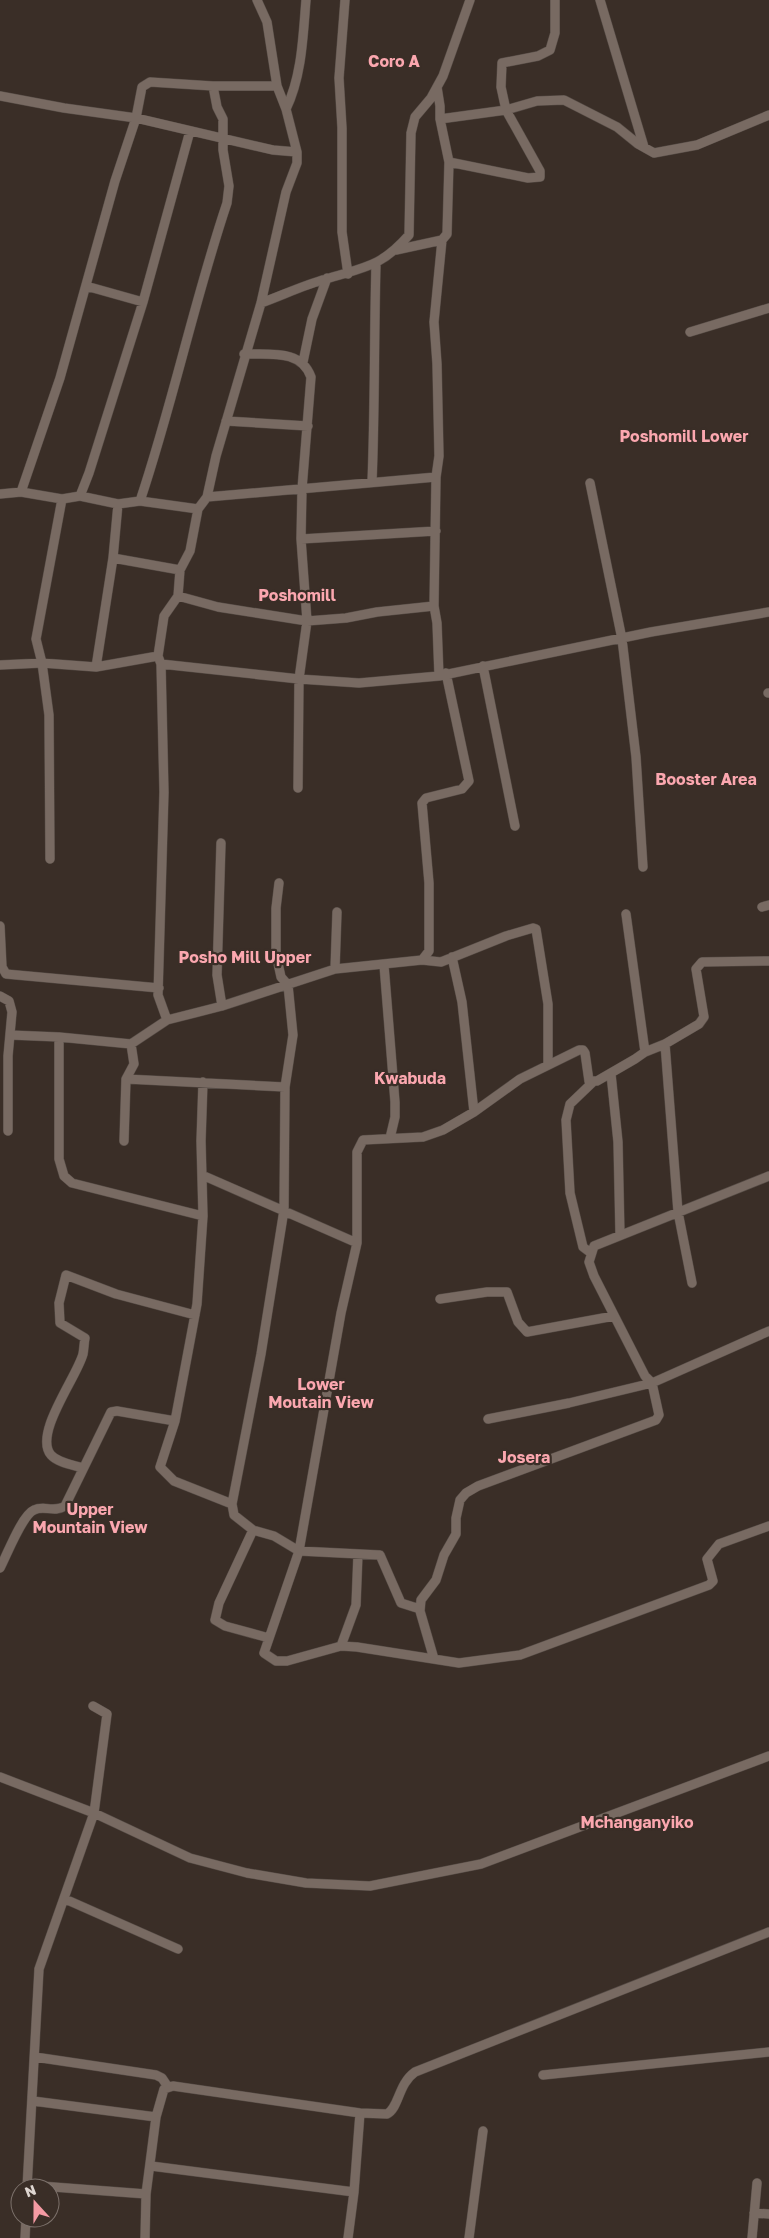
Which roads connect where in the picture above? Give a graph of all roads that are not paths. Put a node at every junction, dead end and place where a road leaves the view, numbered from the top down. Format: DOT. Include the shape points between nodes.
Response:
graph roads {
  1 [pos="257,0"];
  2 [pos="306,0"];
  3 [pos="345,0"];
  4 [pos="470,0"];
  5 [pos="555,0"];
  6 [pos="600,0"];
  7 [pos="213,86"];
  8 [pos="277,86"];
  9 [pos="437,86"];
  10 [pos="0,96"];
  11 [pos="286,109"];
  12 [pos="506,110"];
  13 [pos="769,115"];
  14 [pos="136,118"];
  15 [pos="440,119"];
  16 [pos="190,131"];
  17 [pos="223,139"];
  18 [pos="644,148"];
  19 [pos="297,152"];
  20 [pos="449,162"];
  21 [pos="442,240"];
  22 [pos="395,250"];
  23 [pos="376,264"];
  24 [pos="348,274"];
  25 [pos="326,278"];
  26 [pos="86,286"];
  27 [pos="143,302"];
  28 [pos="261,303"];
  29 [pos="769,308"];
  30 [pos="690,332"];
  31 [pos="244,354"];
  32 [pos="303,362"];
  33 [pos="226,421"];
  34 [pos="308,426"];
  35 [pos="436,477"];
  36 [pos="372,482"];
  37 [pos="590,482"];
  38 [pos="302,489"];
  39 [pos="21,492"];
  40 [pos="0,494"];
  41 [pos="80,496"];
  42 [pos="207,497"];
  43 [pos="62,499"];
  44 [pos="140,500"];
  45 [pos="118,504"];
  46 [pos="198,509"];
  47 [pos="436,531"];
  48 [pos="301,539"];
  49 [pos="113,558"];
  50 [pos="180,570"];
  51 [pos="178,596"];
  52 [pos="434,606"];
  53 [pos="769,612"];
  54 [pos="307,621"];
  55 [pos="622,639"];
  56 [pos="159,660"];
  57 [pos="42,663"];
  58 [pos="0,664"];
  59 [pos="483,666"];
  60 [pos="96,667"];
  61 [pos="443,674"];
  62 [pos="299,679"];
  63 [pos="298,788"];
  64 [pos="515,826"];
  65 [pos="221,843"];
  66 [pos="50,858"];
  67 [pos="643,867"];
  68 [pos="279,883"];
  69 [pos="337,912"];
  70 [pos="626,914"];
  71 [pos="0,926"];
  72 [pos="452,957"];
  73 [pos="422,960"];
  74 [pos="769,962"];
  75 [pos="384,965"];
  76 [pos="335,969"];
  77 [pos="288,985"];
  78 [pos="159,988"];
  79 [pos="0,996"];
  80 [pos="222,1006"];
  81 [pos="167,1020"];
  82 [pos="10,1035"];
  83 [pos="59,1037"];
  84 [pos="131,1044"];
  85 [pos="665,1044"];
  86 [pos="645,1052"];
  87 [pos="4,1055"];
  88 [pos="548,1064"];
  89 [pos="611,1074"];
  90 [pos="126,1079"];
  91 [pos="203,1082"];
  92 [pos="593,1082"];
  93 [pos="285,1087"];
  94 [pos="474,1112"];
  95 [pos="8,1131"];
  96 [pos="390,1138"];
  97 [pos="124,1141"];
  98 [pos="202,1175"];
  99 [pos="769,1176"];
  100 [pos="284,1210"];
  101 [pos="678,1212"];
  102 [pos="203,1216"];
  103 [pos="620,1235"];
  104 [pos="357,1243"];
  105 [pos="591,1253"];
  106 [pos="692,1283"];
  107 [pos="440,1299"];
  108 [pos="195,1315"];
  109 [pos="614,1316"];
  110 [pos="769,1331"];
  111 [pos="652,1383"];
  112 [pos="488,1419"];
  113 [pos="175,1420"];
  114 [pos="83,1468"];
  115 [pos="232,1504"];
  116 [pos="769,1526"];
  117 [pos="253,1530"];
  118 [pos="299,1550"];
  119 [pos="358,1554"];
  120 [pos="0,1568"];
  121 [pos="420,1609"];
  122 [pos="269,1638"];
  123 [pos="340,1646"];
  124 [pos="434,1660"];
  125 [pos="93,1706"];
  126 [pos="769,1756"];
  127 [pos="0,1777"];
  128 [pos="94,1813"];
  129 [pos="65,1899"];
  130 [pos="769,1932"];
  131 [pos="178,1949"];
  132 [pos="769,2052"];
  133 [pos="35,2056"];
  134 [pos="543,2075"];
  135 [pos="168,2087"];
  136 [pos="33,2101"];
  137 [pos="360,2114"];
  138 [pos="156,2117"];
  139 [pos="483,2130"];
  140 [pos="151,2166"];
  141 [pos="28,2178"];
  142 [pos="757,2183"];
  143 [pos="60,2189"];
  144 [pos="354,2192"];
  145 [pos="146,2194"];
  146 [pos="754,2214"];
  147 [pos="769,2214"];
  148 [pos="145,2238"];
  149 [pos="348,2238"];
  150 [pos="468,2238"];
  151 [pos="752,2238"];
  1 -- 8 [label="street" via="267,22"];
  2 -- 11 [label="street" via="303,41 293,94"];
  3 -- 24 [label="street" via="340,78 342,232"];
  4 -- 9 [label="street"];
  5 -- 12 [label="street" via="555,33 550,50 538,56 502,63 501,86"];
  6 -- 18 [label="street"];
  7 -- 8 [label="street"];
  7 -- 14 [label="street" via="145,84"];
  7 -- 17 [label="street" via="223,119"];
  8 -- 11 [label="street"];
  9 -- 15 [label="street"];
  9 -- 22 [label="street" via="432,98 415,117 411,133 409,235"];
  10 -- 14 [label="street"];
  11 -- 19 [label="street"];
  12 -- 15 [label="street"];
  12 -- 18 [label="street" via="537,101 564,100 618,127"];
  12 -- 20 [label="street" via="540,171 540,177 528,178"];
  13 -- 18 [label="street" via="697,145 654,153"];
  14 -- 16 [label="street"];
  14 -- 26 [label="street"];
  15 -- 20 [label="street"];
  16 -- 17 [label="street"];
  16 -- 27 [label="street"];
  17 -- 19 [label="street"];
  17 -- 44 [label="street" via="229,186 227,203"];
  19 -- 28 [label="street" via="297,163 286,192"];
  20 -- 21 [label="street" via="449,226 448,234"];
  21 -- 22 [label="street"];
  21 -- 35 [label="street" via="434,322 439,456"];
  22 -- 23 [label="street"];
  23 -- 24 [label="street"];
  23 -- 36 [label="street" via="376,406"];
  24 -- 25 [label="street"];
  25 -- 28 [label="street"];
  25 -- 32 [label="street" via="312,319"];
  26 -- 27 [label="street"];
  26 -- 39 [label="street" via="60,378"];
  27 -- 41 [label="street"];
  28 -- 31 [label="street"];
  29 -- 30 [label="street"];
  31 -- 32 [label="street" via="293,357"];
  31 -- 33 [label="street"];
  32 -- 34 [label="street" via="311,377"];
  33 -- 34 [label="street"];
  33 -- 42 [label="street"];
  34 -- 38 [label="street"];
  35 -- 36 [label="street"];
  35 -- 47 [label="street"];
  36 -- 38 [label="street"];
  37 -- 55 [label="street"];
  38 -- 42 [label="street"];
  38 -- 48 [label="street"];
  39 -- 40 [label="street"];
  39 -- 43 [label="street"];
  41 -- 43 [label="street"];
  41 -- 45 [label="street"];
  42 -- 46 [label="street"];
  43 -- 57 [label="street" via="36,630"];
  44 -- 45 [label="street"];
  44 -- 46 [label="street"];
  45 -- 49 [label="street"];
  46 -- 50 [label="street" via="190,551"];
  47 -- 48 [label="street"];
  47 -- 52 [label="street"];
  48 -- 54 [label="street"];
  49 -- 50 [label="street"];
  49 -- 60 [label="street"];
  50 -- 51 [label="street"];
  51 -- 54 [label="street" via="218,607"];
  51 -- 56 [label="street" via="164,616 159,636"];
  52 -- 54 [label="street"];
  52 -- 61 [label="street"];
  53 -- 55 [label="street"];
  54 -- 62 [label="street"];
  55 -- 59 [label="street"];
  55 -- 67 [label="street" via="636,757"];
  56 -- 60 [label="street"];
  56 -- 62 [label="street"];
  56 -- 78 [label="street" via="164,792"];
  57 -- 58 [label="street"];
  57 -- 60 [label="street"];
  57 -- 66 [label="street" via="49,716"];
  59 -- 61 [label="street"];
  59 -- 64 [label="street"];
  61 -- 62 [label="street" via="359,683"];
  61 -- 73 [label="street" via="469,781 462,789 426,798 422,803 429,883 428,951"];
  62 -- 63 [label="street"];
  65 -- 80 [label="street" via="217,975"];
  68 -- 77 [label="street" via="276,954 282,977"];
  69 -- 76 [label="street"];
  70 -- 86 [label="street"];
  71 -- 78 [label="street" via="2,967 6,974"];
  72 -- 73 [label="street" via="438,963"];
  72 -- 88 [label="street" via="506,936 536,929 548,1004"];
  72 -- 94 [label="street" via="462,1002"];
  73 -- 75 [label="street"];
  74 -- 85 [label="street" via="702,962 696,969 702,1020"];
  75 -- 76 [label="street"];
  75 -- 96 [label="street" via="395,1102"];
  76 -- 77 [label="street"];
  77 -- 80 [label="street"];
  77 -- 93 [label="street" via="293,1035"];
  78 -- 81 [label="street" via="160,1006"];
  79 -- 82 [label="street" via="11,1006"];
  80 -- 81 [label="street"];
  81 -- 84 [label="street"];
  82 -- 83 [label="street"];
  82 -- 87 [label="street"];
  83 -- 84 [label="street"];
  83 -- 102 [label="street" via="59,1159 64,1176 72,1183"];
  84 -- 90 [label="street" via="134,1064"];
  85 -- 86 [label="street"];
  85 -- 101 [label="street"];
  86 -- 89 [label="street"];
  87 -- 95 [label="street"];
  88 -- 92 [label="street" via="583,1050 589,1080"];
  88 -- 94 [label="street" via="520,1079"];
  89 -- 92 [label="street"];
  89 -- 103 [label="street" via="618,1142"];
  90 -- 91 [label="street"];
  90 -- 97 [label="street"];
  91 -- 93 [label="street"];
  91 -- 98 [label="street"];
  92 -- 105 [label="street" via="570,1104 566,1120 570,1193 583,1247"];
  93 -- 100 [label="street"];
  94 -- 96 [label="street" via="443,1130 423,1137"];
  96 -- 104 [label="street" via="363,1140 357,1152"];
  98 -- 100 [label="street"];
  98 -- 102 [label="street"];
  99 -- 101 [label="street"];
  100 -- 104 [label="street"];
  100 -- 115 [label="street"];
  101 -- 103 [label="street"];
  101 -- 106 [label="street"];
  102 -- 108 [label="street"];
  103 -- 105 [label="street" via="594,1246"];
  104 -- 118 [label="street" via="341,1313"];
  105 -- 109 [label="street" via="589,1262 594,1276"];
  107 -- 109 [label="street" via="507,1292 518,1322 527,1332"];
  108 -- 113 [label="street"];
  108 -- 114 [label="street" via="116,1294 66,1275 59,1304 60,1323 84,1338 83,1355 45,1442 55,1458"];
  109 -- 111 [label="street" via="645,1376"];
  110 -- 111 [label="street"];
  111 -- 112 [label="street" via="569,1404"];
  111 -- 121 [label="street" via="659,1415 656,1420 466,1493 457,1507 456,1534 444,1555 436,1580 421,1600"];
  113 -- 114 [label="street" via="111,1412"];
  113 -- 115 [label="street" via="160,1467 174,1481"];
  114 -- 120 [label="street" via="66,1506 53,1510 39,1508 28,1515"];
  115 -- 117 [label="street" via="234,1514"];
  116 -- 124 [label="street" via="719,1544 707,1559 712,1575 709,1585 520,1655 474,1662"];
  117 -- 118 [label="street" via="274,1536"];
  117 -- 122 [label="street" via="219,1603 215,1620 225,1626"];
  118 -- 119 [label="street"];
  118 -- 122 [label="street"];
  119 -- 121 [label="street" via="380,1555 401,1603"];
  119 -- 123 [label="street" via="356,1605"];
  121 -- 124 [label="street"];
  122 -- 123 [label="street" via="264,1653 276,1661 288,1661"];
  123 -- 124 [label="street" via="357,1646"];
  125 -- 128 [label="street" via="107,1714"];
  126 -- 128 [label="street" via="481,1864 370,1886 306,1883 247,1873 190,1858"];
  127 -- 128 [label="street"];
  128 -- 129 [label="street"];
  129 -- 131 [label="street"];
  129 -- 133 [label="street" via="39,1969"];
  130 -- 137 [label="street" via="415,2072 401,2087 391,2112"];
  132 -- 134 [label="street"];
  133 -- 135 [label="street" via="156,2075"];
  133 -- 136 [label="street"];
  135 -- 137 [label="street"];
  135 -- 138 [label="street" via="164,2090"];
  136 -- 138 [label="street"];
  136 -- 141 [label="street"];
  137 -- 144 [label="street"];
  138 -- 140 [label="street"];
  139 -- 150 [label="street"];
  140 -- 144 [label="street"];
  140 -- 145 [label="street"];
  142 -- 146 [label="street"];
  143 -- 145 [label="street"];
  144 -- 149 [label="street"];
  145 -- 148 [label="street"];
  146 -- 147 [label="street"];
  146 -- 151 [label="street"];
}
